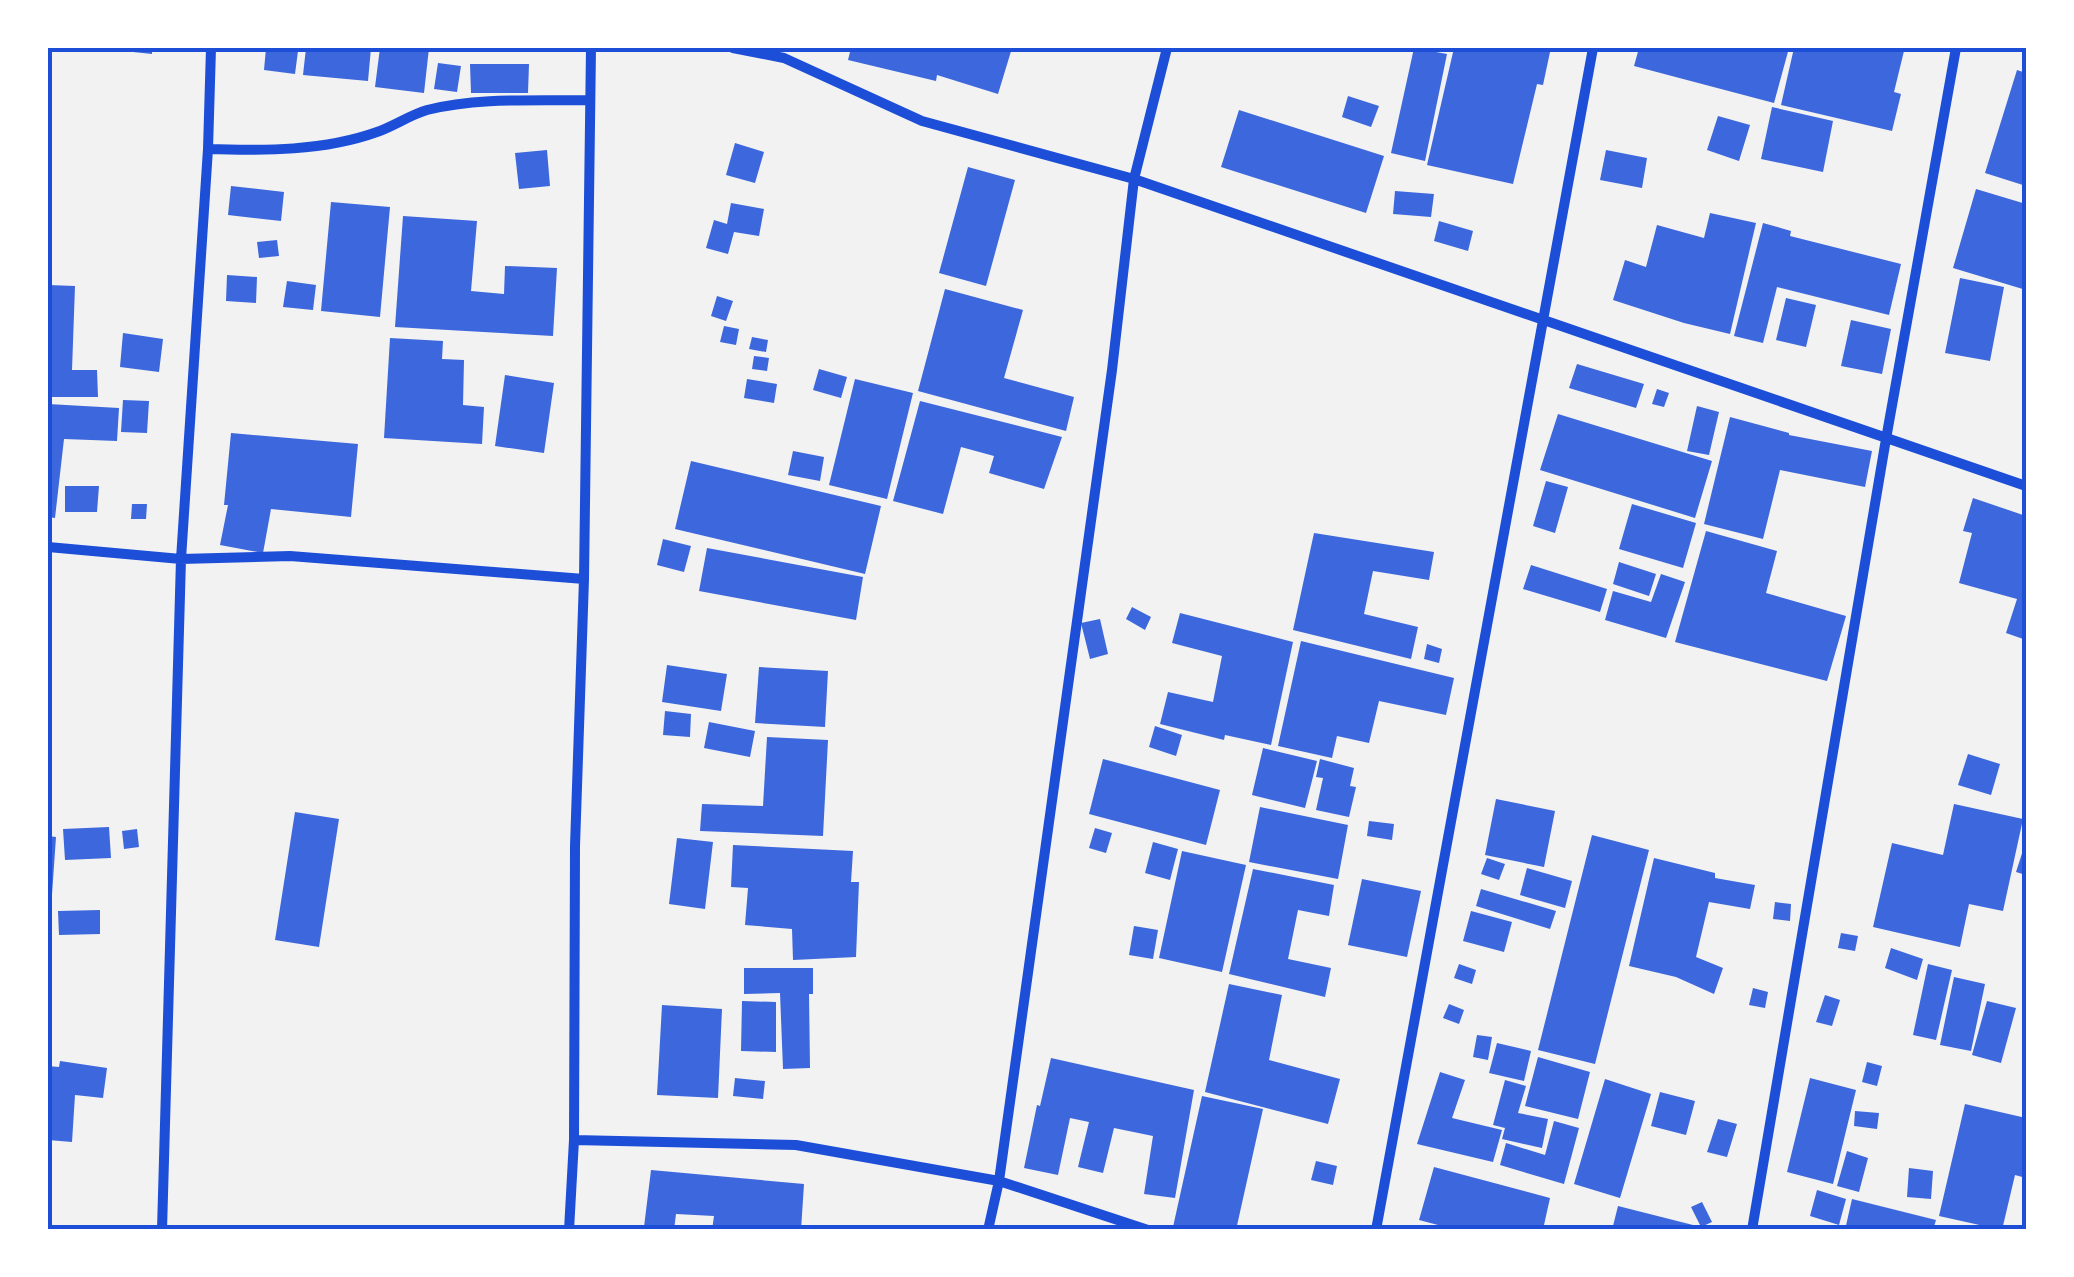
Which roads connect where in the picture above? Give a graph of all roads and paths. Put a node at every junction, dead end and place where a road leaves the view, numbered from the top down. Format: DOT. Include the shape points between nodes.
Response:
graph roads {
  1 [pos="210,48"];
  2 [pos="591,48"];
  3 [pos="733,48"];
  4 [pos="1167,48"];
  5 [pos="1593,48"];
  6 [pos="1956,48"];
  7 [pos="786,53"];
  8 [pos="590,100"];
  9 [pos="208,149"];
  10 [pos="1134,179"];
  11 [pos="1541,320"];
  12 [pos="1886,439"];
  13 [pos="2026,486"];
  14 [pos="48,547"];
  15 [pos="181,559"];
  16 [pos="584,579"];
  17 [pos="574,1140"];
  18 [pos="999,1181"];
  19 [pos="162,1230"];
  20 [pos="569,1230"];
  21 [pos="988,1230"];
  22 [pos="1148,1230"];
  23 [pos="1376,1230"];
  24 [pos="1752,1230"];
  1 -- 9 [label="street"];
  2 -- 8 [label="street"];
  3 -- 7 [label="street"];
  4 -- 10 [label="street"];
  5 -- 11 [label="street"];
  6 -- 12 [label="street"];
  7 -- 10 [label="street" via="922,122"];
  8 -- 9 [label="street" via="482,102 426,110 375,133 332,142 270,152"];
  8 -- 16 [label="street"];
  9 -- 15 [label="street"];
  10 -- 11 [label="street"];
  10 -- 18 [label="street"];
  11 -- 12 [label="street"];
  11 -- 23 [label="street"];
  12 -- 13 [label="street"];
  12 -- 24 [label="street"];
  14 -- 15 [label="street"];
  15 -- 16 [label="street" via="290,556"];
  15 -- 19 [label="street"];
  16 -- 17 [label="street"];
  17 -- 18 [label="street" via="796,1145"];
  17 -- 20 [label="street"];
  18 -- 21 [label="street"];
  18 -- 22 [label="street"];
}
